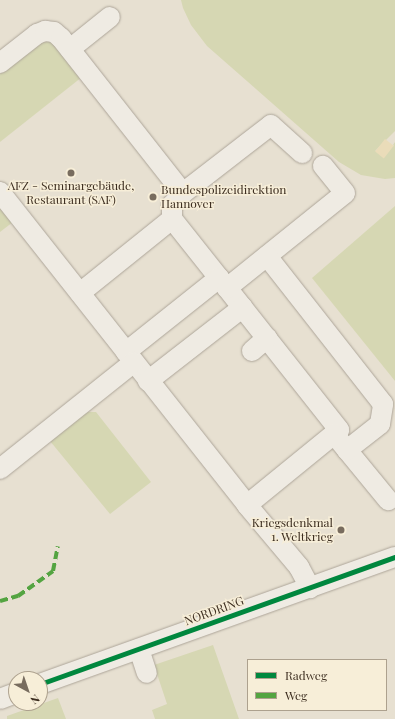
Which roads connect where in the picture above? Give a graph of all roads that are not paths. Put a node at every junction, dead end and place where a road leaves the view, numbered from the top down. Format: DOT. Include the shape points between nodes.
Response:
graph roads {
  1 [pos="110,17"];
  2 [pos="70,49"];
  3 [pos="0,64"];
  4 [pos="302,153"];
  5 [pos="323,166"];
  6 [pos="0,192"];
  7 [pos="183,194"];
  8 [pos="172,219"];
  9 [pos="267,256"];
  10 [pos="223,283"];
  11 [pos="80,293"];
  12 [pos="243,307"];
  13 [pos="267,338"];
  14 [pos="252,351"];
  15 [pos="130,357"];
  16 [pos="148,381"];
  17 [pos="334,434"];
  18 [pos="347,450"];
  19 [pos="0,469"];
  20 [pos="388,500"];
  21 [pos="247,505"];
  22 [pos="394,561"];
  23 [pos="310,588"];
  24 [pos="139,649"];
  25 [pos="147,673"];
  26 [pos="48,681"];
  1 -- 2 [label="street"];
  2 -- 3 [label="street" via="54,32 45,31 37,34"];
  2 -- 7 [label="street"];
  4 -- 7 [label="street" via="271,125"];
  5 -- 9 [label="street" via="345,193"];
  6 -- 11 [label="street"];
  7 -- 8 [label="street" via="172,205"];
  8 -- 10 [label="street"];
  8 -- 11 [label="street"];
  9 -- 10 [label="street"];
  9 -- 18 [label="street" via="383,404 380,424"];
  10 -- 12 [label="street"];
  10 -- 15 [label="street"];
  11 -- 15 [label="street"];
  12 -- 13 [label="street"];
  12 -- 16 [label="street"];
  13 -- 14 [label="street"];
  13 -- 17 [label="street" via="316,408 339,430"];
  15 -- 16 [label="street"];
  15 -- 19 [label="street"];
  16 -- 21 [label="street"];
  17 -- 18 [label="street"];
  17 -- 21 [label="street" via="261,490"];
  18 -- 20 [label="street"];
  21 -- 23 [label="street" via="299,567"];
  22 -- 23 [label="street, NORDRING"];
  23 -- 24 [label="street, NORDRING"];
  24 -- 25 [label="street"];
  24 -- 26 [label="street, NORDRING"];
}
